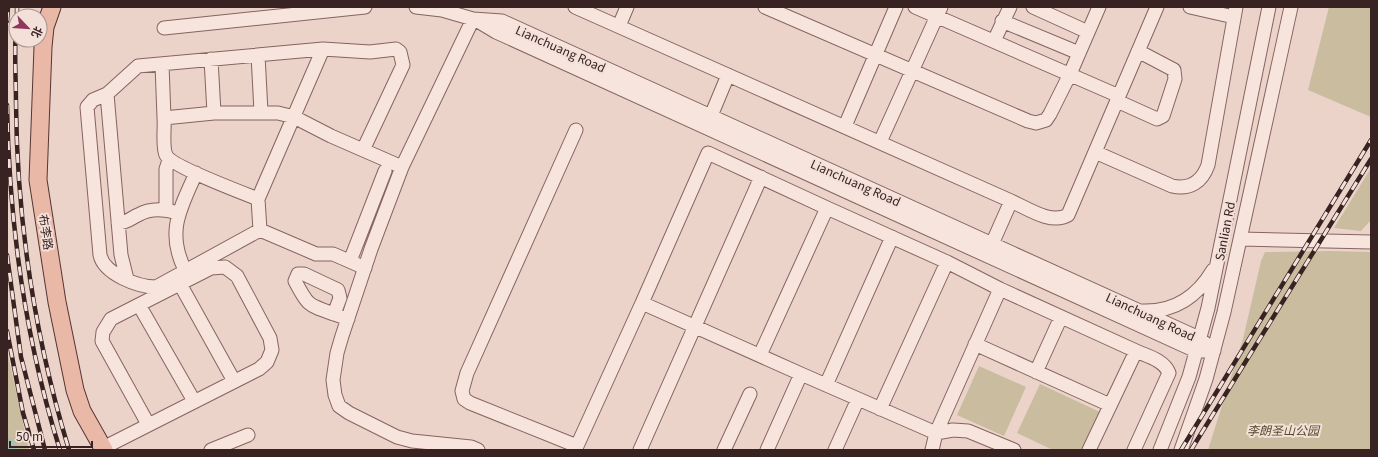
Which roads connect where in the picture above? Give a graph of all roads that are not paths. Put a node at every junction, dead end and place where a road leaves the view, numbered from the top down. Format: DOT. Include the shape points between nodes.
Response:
graph roads {
  1 [pos="52,7"];
  2 [pos="365,7"];
  3 [pos="416,7"];
  4 [pos="576,7"];
  5 [pos="627,7"];
  6 [pos="765,7"];
  7 [pos="896,7"];
  8 [pos="915,7"];
  9 [pos="1010,7"];
  10 [pos="1033,7"];
  11 [pos="1099,7"];
  12 [pos="1157,7"];
  13 [pos="1190,7"];
  14 [pos="1269,7"];
  15 [pos="1291,7"];
  16 [pos="939,12"];
  17 [pos="1235,12"];
  18 [pos="473,19"];
  19 [pos="1002,21"];
  20 [pos="618,26"];
  21 [pos="164,28"];
  22 [pos="1088,32"];
  23 [pos="994,41"];
  24 [pos="323,49"];
  25 [pos="1138,51"];
  26 [pos="1079,53"];
  27 [pos="258,55"];
  28 [pos="875,55"];
  29 [pos="211,60"];
  30 [pos="162,64"];
  31 [pos="912,71"];
  32 [pos="1070,74"];
  33 [pos="728,75"];
  34 [pos="107,94"];
  35 [pos="1118,98"];
  36 [pos="261,112"];
  37 [pos="214,113"];
  38 [pos="294,117"];
  39 [pos="164,118"];
  40 [pos="708,122"];
  41 [pos="844,126"];
  42 [pos="576,130"];
  43 [pos="880,142"];
  44 [pos="363,150"];
  45 [pos="1095,152"];
  46 [pos="169,160"];
  47 [pos="402,168"];
  48 [pos="385,171"];
  49 [pos="196,173"];
  50 [pos="761,177"];
  51 [pos="258,199"];
  52 [pos="1011,201"];
  53 [pos="827,208"];
  54 [pos="172,211"];
  55 [pos="118,223"];
  56 [pos="260,230"];
  57 [pos="892,237"];
  58 [pos="1241,239"];
  59 [pos="1369,240"];
  60 [pos="992,244"];
  61 [pos="1219,256"];
  62 [pos="350,261"];
  63 [pos="947,262"];
  64 [pos="365,268"];
  65 [pos="185,270"];
  66 [pos="127,279"];
  67 [pos="180,284"];
  68 [pos="1000,289"];
  69 [pos="642,303"];
  70 [pos="139,305"];
  71 [pos="1138,310"];
  72 [pos="334,314"];
  73 [pos="1061,317"];
  74 [pos="348,319"];
  75 [pos="695,326"];
  76 [pos="975,344"];
  77 [pos="1198,344"];
  78 [pos="1136,351"];
  79 [pos="1214,351"];
  80 [pos="760,355"];
  81 [pos="1036,372"];
  82 [pos="801,374"];
  83 [pos="234,381"];
  84 [pos="826,384"];
  85 [pos="750,394"];
  86 [pos="858,399"];
  87 [pos="194,401"];
  88 [pos="1110,405"];
  89 [pos="880,409"];
  90 [pos="148,424"];
  91 [pos="936,433"];
  92 [pos="248,434"];
  93 [pos="104,449"];
  94 [pos="580,449"];
  95 [pos="211,450"];
  96 [pos="478,450"];
  97 [pos="640,450"];
  98 [pos="724,450"];
  99 [pos="767,450"];
  100 [pos="835,450"];
  101 [pos="932,450"];
  102 [pos="1014,450"];
  103 [pos="1089,450"];
  104 [pos="1134,450"];
  105 [pos="1160,450"];
  106 [pos="1180,450"];
  1 -- 93 [label="main road, 布李路" via="45,27 43,47 38,180 75,390 82,411"];
  2 -- 21 [label="street"];
  3 -- 18 [label="street, Lianchuang Road" via="442,10"];
  4 -- 20 [label="street"];
  5 -- 20 [label="street"];
  6 -- 28 [label="street"];
  7 -- 28 [label="street"];
  8 -- 16 [label="street"];
  9 -- 19 [label="street"];
  10 -- 22 [label="street"];
  11 -- 22 [label="street"];
  12 -- 25 [label="street"];
  13 -- 17 [label="street"];
  14 -- 61 [label="street, Sanlian Rd"];
  15 -- 58 [label="street"];
  16 -- 23 [label="street"];
  16 -- 31 [label="street"];
  17 -- 45 [label="street" via="1208,165 1199,181 1181,188 1172,186"];
  18 -- 40 [label="street, Lianchuang Road" via="502,21"];
  18 -- 47 [label="street"];
  19 -- 23 [label="street"];
  19 -- 26 [label="street"];
  20 -- 33 [label="street"];
  22 -- 26 [label="street"];
  23 -- 32 [label="street"];
  24 -- 27 [label="street"];
  24 -- 38 [label="street"];
  24 -- 44 [label="street" via="370,52 396,49 400,52 403,65"];
  25 -- 35 [label="street"];
  25 -- 35 [label="street" via="1174,70 1175,79 1163,116 1157,119"];
  26 -- 32 [label="street"];
  27 -- 29 [label="street"];
  27 -- 36 [label="street"];
  28 -- 31 [label="street"];
  28 -- 41 [label="street"];
  29 -- 30 [label="street"];
  29 -- 37 [label="street"];
  30 -- 34 [label="street" via="138,66"];
  30 -- 39 [label="street"];
  31 -- 32 [label="street" via="1036,123 1046,120"];
  31 -- 43 [label="street"];
  32 -- 35 [label="street"];
  33 -- 40 [label="street"];
  33 -- 41 [label="street"];
  34 -- 55 [label="street"];
  34 -- 66 [label="street" via="90,103 86,113 100,255 105,267"];
  35 -- 45 [label="street"];
  36 -- 37 [label="street"];
  36 -- 38 [label="street"];
  37 -- 39 [label="street"];
  38 -- 44 [label="street"];
  38 -- 51 [label="street"];
  39 -- 46 [label="street" via="165,154"];
  40 -- 60 [label="street, Lianchuang Road"];
  40 -- 77 [label="street, Lianchuang Road"];
  41 -- 43 [label="street"];
  42 -- 94 [label="street" via="467,373 462,391 464,399 470,403"];
  43 -- 52 [label="street"];
  44 -- 47 [label="street"];
  45 -- 52 [label="street" via="1068,215 1061,219 1052,219"];
  46 -- 49 [label="street"];
  46 -- 54 [label="street" via="166,169"];
  47 -- 64 [label="street"];
  48 -- 62 [label="street"];
  49 -- 51 [label="street"];
  49 -- 54 [label="street"];
  50 -- 53 [label="street"];
  50 -- 69 [label="street" via="708,153"];
  50 -- 75 [label="street"];
  51 -- 56 [label="street"];
  52 -- 60 [label="street"];
  53 -- 57 [label="street"];
  53 -- 80 [label="street"];
  54 -- 55 [label="street" via="144,212 127,222"];
  54 -- 65 [label="street" via="178,257"];
  55 -- 66 [label="street" via="121,255"];
  56 -- 62 [label="street" via="316,254 333,254"];
  56 -- 65 [label="street"];
  57 -- 63 [label="street"];
  57 -- 84 [label="street"];
  58 -- 59 [label="street"];
  58 -- 79 [label="street"];
  60 -- 71 [label="street, Lianchuang Road"];
  61 -- 71 [label="street" via="1205,283 1194,295 1170,309"];
  61 -- 77 [label="street, Sanlian Rd"];
  62 -- 64 [label="street"];
  63 -- 68 [label="street"];
  63 -- 89 [label="street"];
  64 -- 74 [label="street"];
  65 -- 66 [label="street" via="156,286 141,286"];
  67 -- 70 [label="street"];
  67 -- 83 [label="street"];
  67 -- 83 [label="street" via="218,266 225,267 237,276 270,338 272,350 267,362 259,369"];
  68 -- 73 [label="street"];
  68 -- 76 [label="street"];
  69 -- 75 [label="street"];
  69 -- 94 [label="street"];
  70 -- 87 [label="street"];
  70 -- 90 [label="street" via="111,319 106,325 102,341"];
  71 -- 77 [label="street, Lianchuang Road"];
  72 -- 74 [label="street"];
  73 -- 78 [label="street"];
  73 -- 81 [label="street"];
  74 -- 96 [label="street" via="337,353 333,380 335,395 342,410 412,442 471,447"];
  75 -- 80 [label="street"];
  75 -- 97 [label="street"];
  76 -- 81 [label="street"];
  76 -- 91 [label="street"];
  77 -- 79 [label="street, Lianchuang Road"];
  77 -- 105 [label="street, Sanlian Rd" via="1180,405"];
  78 -- 88 [label="street"];
  78 -- 104 [label="street" via="1161,362 1169,373"];
  79 -- 106 [label="street"];
  80 -- 82 [label="street"];
  81 -- 88 [label="street"];
  82 -- 84 [label="street"];
  82 -- 99 [label="street"];
  83 -- 87 [label="street"];
  84 -- 86 [label="street"];
  85 -- 98 [label="street"];
  86 -- 89 [label="street"];
  86 -- 100 [label="street"];
  87 -- 90 [label="street"];
  88 -- 103 [label="street"];
  89 -- 91 [label="street"];
  90 -- 93 [label="street"];
  91 -- 101 [label="street"];
  91 -- 102 [label="street" via="968,431"];
  92 -- 95 [label="street"];
}
